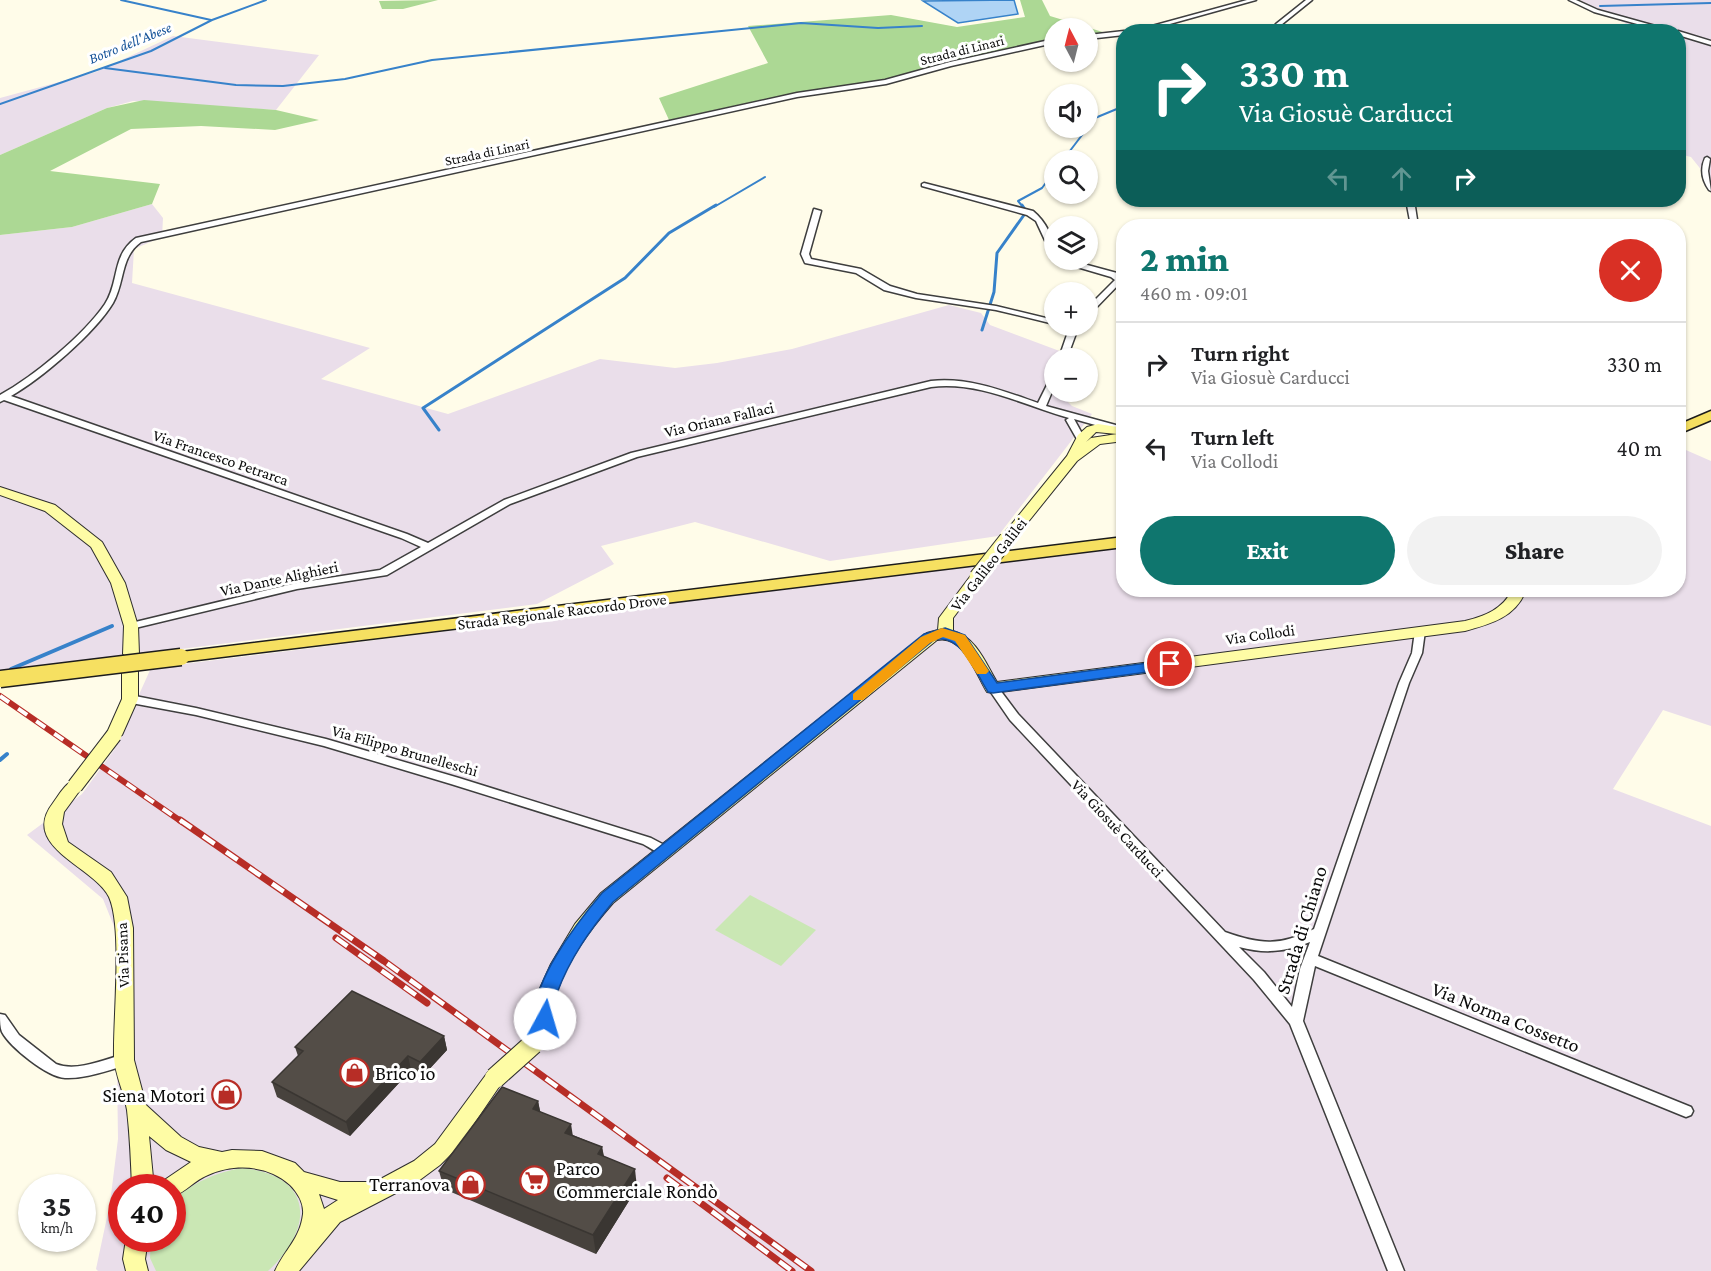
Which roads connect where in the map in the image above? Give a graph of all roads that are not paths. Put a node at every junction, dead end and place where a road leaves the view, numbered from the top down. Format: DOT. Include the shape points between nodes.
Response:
graph roads {
  1 [pos="1252,0"];
  2 [pos="1309,0"];
  3 [pos="1572,0"];
  4 [pos="1163,24"];
  5 [pos="1279,24"];
  6 [pos="1644,24"];
  7 [pos="1116,34"];
  8 [pos="1686,36"];
  9 [pos="1098,37"];
  10 [pos="1044,43"];
  11 [pos="1711,44"];
  12 [pos="1709,156"];
  13 [pos="1711,167"];
  14 [pos="924,185"];
  15 [pos="1711,189"];
  16 [pos="817,212"];
  17 [pos="1044,230"];
  18 [pos="1097,270"];
  19 [pos="1116,276"];
  20 [pos="1116,285"];
  21 [pos="1098,302"];
  22 [pos="1044,320"];
  23 [pos="2,398"];
  24 [pos="1044,401"];
  25 [pos="1041,407"];
  26 [pos="1711,415"];
  27 [pos="1082,418"];
  28 [pos="1070,420"];
  29 [pos="1686,426"];
  30 [pos="1116,430"];
  31 [pos="1116,434"];
  32 [pos="1096,435"];
  33 [pos="1081,439"];
  34 [pos="1072,458"];
  35 [pos="0,491"];
  36 [pos="1116,533"];
  37 [pos="1116,543"];
  38 [pos="428,547"];
  39 [pos="930,566"];
  40 [pos="1515,597"];
  41 [pos="131,626"];
  42 [pos="1420,631"];
  43 [pos="945,632"];
  44 [pos="0,679"];
  45 [pos="993,688"];
  46 [pos="130,699"];
  47 [pos="666,850"];
  48 [pos="1321,931"];
  49 [pos="1219,935"];
  50 [pos="1311,959"];
  51 [pos="0,1018"];
  52 [pos="1296,1021"];
  53 [pos="124,1060"];
  54 [pos="137,1109"];
  55 [pos="1686,1111"];
  56 [pos="222,1161"];
  57 [pos="143,1174"];
  58 [pos="186,1178"];
  59 [pos="302,1180"];
  60 [pos="387,1188"];
  61 [pos="293,1263"];
  62 [pos="1396,1271"];
  1 -- 4 [label="street"];
  2 -- 5 [label="street"];
  3 -- 6 [label="street"];
  7 -- 9 [label="street"];
  8 -- 11 [label="street"];
  10 -- 23 [label="street, Strada di Linari" via="886,82 797,95 139,240 124,252 110,304 42,370"];
  12 -- 13 [label="street"];
  12 -- 15 [label="street" via="1704,167"];
  14 -- 17 [label="street" via="1030,213"];
  16 -- 22 [label="street" via="805,254 808,261 858,271 887,288 916,296"];
  18 -- 19 [label="street"];
  20 -- 21 [label="street"];
  23 -- 38 [label="street, Via Francesco Petrarca"];
  24 -- 25 [label="street"];
  25 -- 27 [label="street"];
  25 -- 28 [label="street"];
  25 -- 38 [label="street, Via Oriana Fallaci" via="973,384 946,381 634,454 507,502"];
  26 -- 29 [label="main road"];
  27 -- 30 [label="street"];
  27 -- 32 [label="street"];
  28 -- 32 [label="street"];
  28 -- 33 [label="street"];
  31 -- 32 [label="street"];
  32 -- 33 [label="street" via="1090,430"];
  32 -- 34 [label="street"];
  33 -- 34 [label="street"];
  34 -- 43 [label="street, Via Galileo Galilei, bridge" via="946,618"];
  35 -- 41 [label="street, Via Pisana" via="50,508 97,545 118,583"];
  36 -- 39 [label="main road" via="970,555"];
  37 -- 39 [label="main road, Strada Regionale Raccordo Drove"];
  38 -- 41 [label="street, Via Dante Alighieri" via="383,573 297,586"];
  39 -- 44 [label="main road, Strada Regionale Raccordo Drove, bridge"];
  40 -- 42 [label="street, Via Collodi" via="1509,606 1493,616 1468,625"];
  41 -- 46 [label="street, Via Pisana"];
  42 -- 45 [label="street, Via Collodi"];
  42 -- 48 [label="street, Strada di Chiano" via="1416,657"];
  43 -- 45 [label="street, Via Giosuè Carducci" via="963,641"];
  43 -- 47 [label="street, Via Galileo Galilei" via="925,640"];
  45 -- 49 [label="street, Via Giosuè Carducci" via="1014,717"];
  46 -- 47 [label="street, Via Filippo Brunelleschi" via="225,718 363,754 647,840"];
  46 -- 53 [label="street, Via Pisana, bridge" via="114,735 56,811 53,824 62,846 105,877 118,897 124,928"];
  47 -- 60 [label="street, Via Galileo Galilei, bridge" via="613,892 584,927 550,985 544,1032 474,1102 439,1154"];
  48 -- 49 [label="street" via="1278,949 1251,947"];
  48 -- 50 [label="street, Strada di Chiano"];
  49 -- 52 [label="street, Via Giosuè Carducci"];
  50 -- 52 [label="street, Strada di Chiano"];
  50 -- 55 [label="street, Via Norma Cossetto"];
  51 -- 53 [label="street" via="14,1039 61,1072 78,1072"];
  52 -- 62 [label="street, Strada di Chiano"];
  53 -- 54 [label="street, Via Pisana"];
  54 -- 56 [label="street, Via Pisana" via="178,1148"];
  54 -- 57 [label="street, Via Pisana"];
  56 -- 58 [label="street, Via Pisana"];
  56 -- 59 [label="street, Via Pisana" via="268,1160 287,1167"];
  59 -- 60 [label="street, Via Galileo Galilei" via="340,1191"];
  59 -- 61 [label="street" via="313,1210 311,1227"];
  60 -- 61 [label="street, Via Galileo Galilei" via="330,1217"];
}
